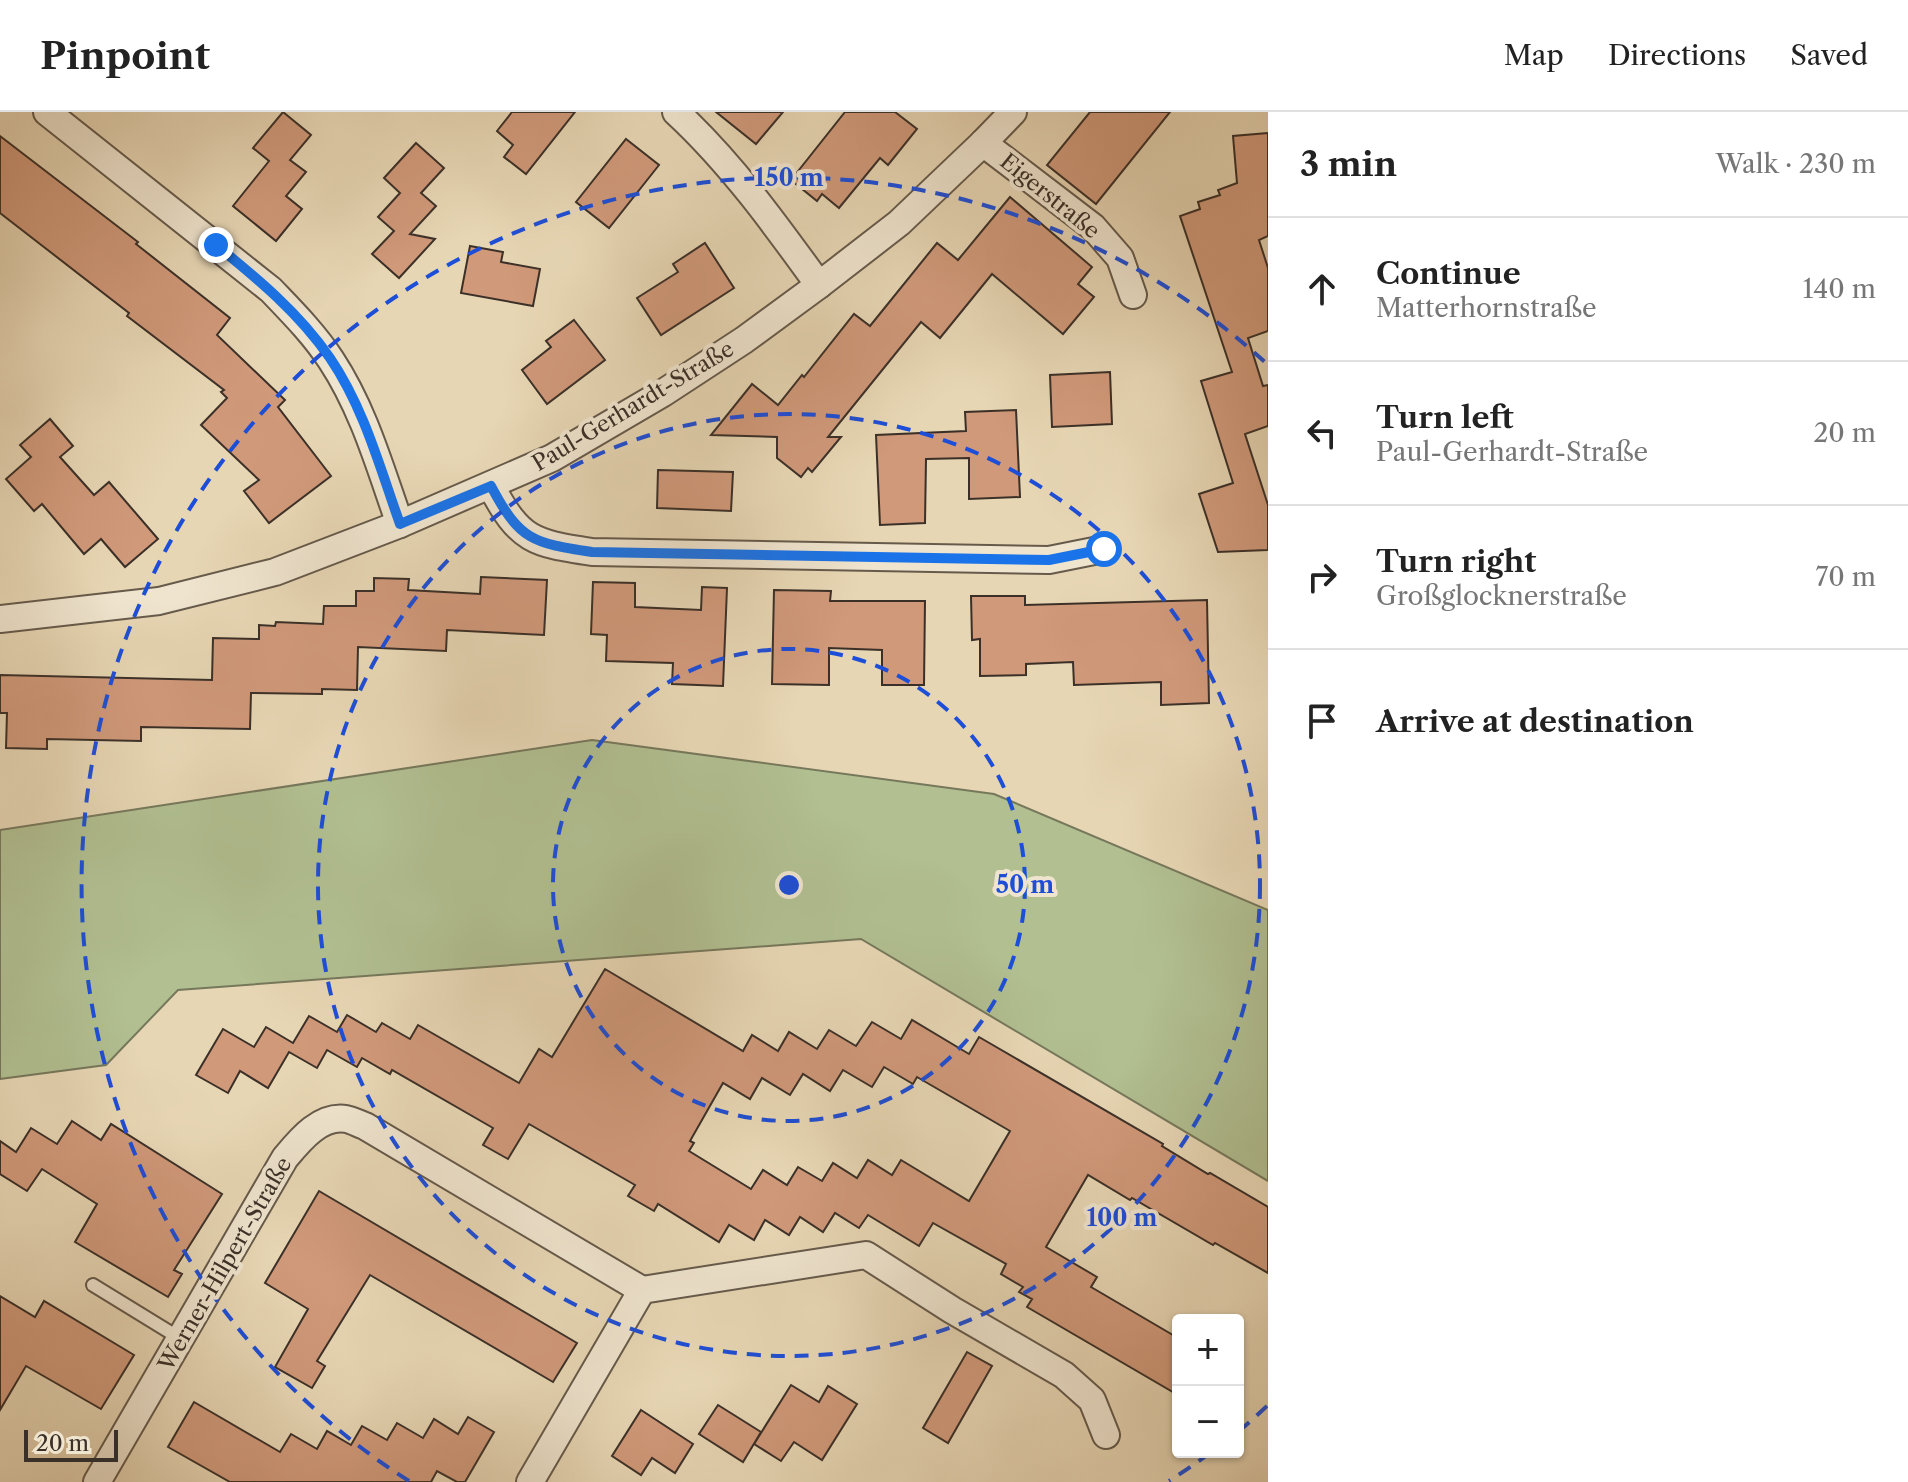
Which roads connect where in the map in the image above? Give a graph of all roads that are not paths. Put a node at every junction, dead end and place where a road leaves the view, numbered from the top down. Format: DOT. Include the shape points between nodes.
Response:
graph roads {
  1 [pos="47,112"];
  2 [pos="676,112"];
  3 [pos="1013,112"];
  4 [pos="983,143"];
  5 [pos="819,285"];
  6 [pos="1133,295"];
  7 [pos="491,486"];
  8 [pos="400,524"];
  9 [pos="1104,549"];
  10 [pos="0,619"];
  11 [pos="93,1285"];
  12 [pos="642,1290"];
  13 [pos="181,1339"];
  14 [pos="1106,1435"];
  15 [pos="97,1482"];
  16 [pos="530,1482"];
  1 -- 8 [label="street" via="271,290 300,321 350,392"];
  2 -- 5 [label="street" via="744,184"];
  3 -- 4 [label="street, Paul-Gerhardt-Straße"];
  4 -- 5 [label="street, Paul-Gerhardt-Straße" via="899,223"];
  4 -- 6 [label="street, Eigerstraße" via="1093,227 1120,258"];
  5 -- 7 [label="street, Paul-Gerhardt-Straße" via="663,393 552,458"];
  7 -- 8 [label="street, Paul-Gerhardt-Straße"];
  7 -- 9 [label="street" via="520,531 539,541 592,552 1049,560"];
  8 -- 10 [label="street, Paul-Gerhardt-Straße" via="275,572 159,601"];
  11 -- 13 [label="lane"];
  12 -- 13 [label="street, Werner-Hilpert-Straße" via="365,1126 335,1119 302,1137 285,1158"];
  12 -- 14 [label="street" via="866,1255 1064,1375 1092,1400"];
  12 -- 16 [label="street"];
  13 -- 15 [label="street, Werner-Hilpert-Straße"];
}
